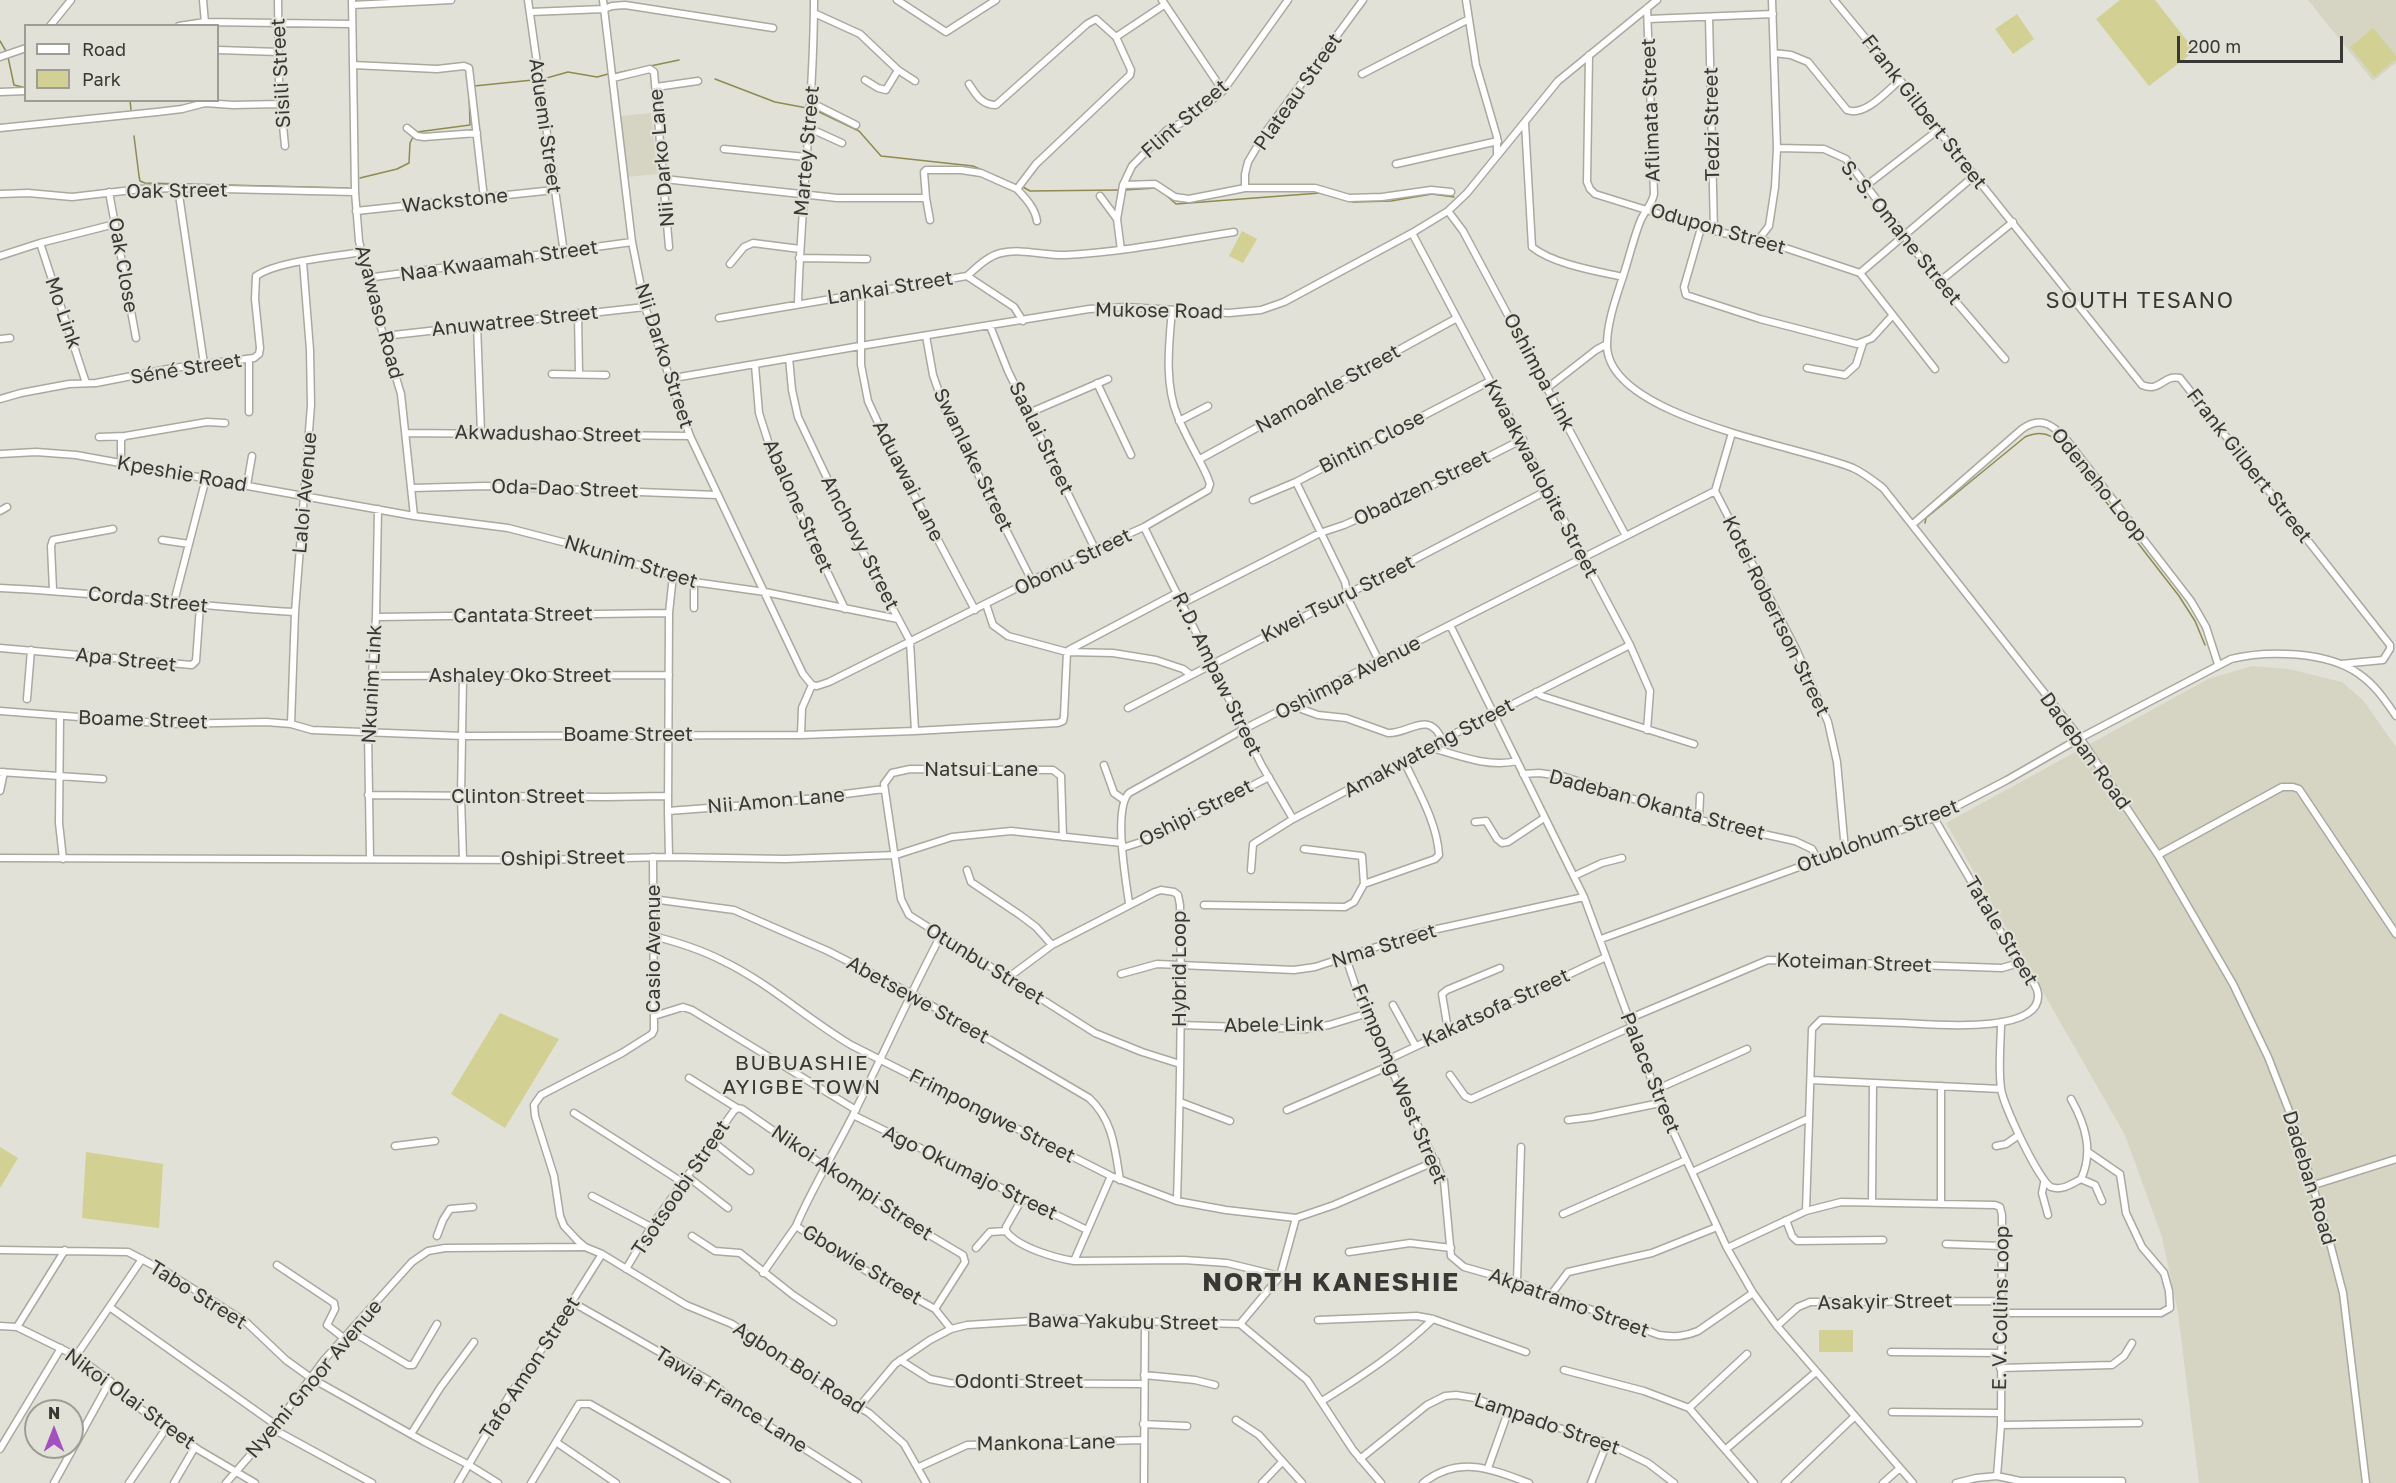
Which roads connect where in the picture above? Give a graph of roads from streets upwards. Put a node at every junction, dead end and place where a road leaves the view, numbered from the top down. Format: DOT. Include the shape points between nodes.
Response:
graph roads {
  1 [pos="71,0"];
  2 [pos="203,0"];
  3 [pos="278,0"];
  4 [pos="451,0"];
  5 [pos="528,0"];
  6 [pos="603,0"];
  7 [pos="814,0"];
  8 [pos="897,0"];
  9 [pos="996,0"];
  10 [pos="1288,0"];
  11 [pos="1363,0"];
  12 [pos="1466,0"];
  13 [pos="1657,0"];
  14 [pos="1772,0"];
  15 [pos="1834,0"];
  16 [pos="352,2"];
  17 [pos="1163,3"];
  18 [pos="1647,8"];
  19 [pos="604,9"];
  20 [pos="530,12"];
  21 [pos="814,13"];
  22 [pos="1773,14"];
  23 [pos="1709,17"];
  24 [pos="1469,19"];
  25 [pos="1648,19"];
  26 [pos="279,22"];
  27 [pos="52,24"];
  28 [pos="205,24"];
  29 [pos="352,24"];
  30 [pos="773,28"];
  31 [pos="1116,38"];
  32 [pos="24,49"];
  33 [pos="219,50"];
  34 [pos="279,52"];
  35 [pos="1774,53"];
  36 [pos="1589,55"];
  37 [pos="2,56"];
  38 [pos="352,65"];
  39 [pos="898,70"];
  40 [pos="1362,74"];
  41 [pos="613,77"];
  42 [pos="1900,80"];
  43 [pos="698,81"];
  44 [pos="865,81"];
  45 [pos="915,81"];
  46 [pos="969,84"];
  47 [pos="656,87"];
  48 [pos="24,91"];
  49 [pos="1223,91"];
  50 [pos="0,92"];
  51 [pos="205,102"];
  52 [pos="280,104"];
  53 [pos="812,104"];
  54 [pos="1525,123"];
  55 [pos="856,125"];
  56 [pos="0,128"];
  57 [pos="407,128"];
  58 [pos="810,128"];
  59 [pos="1938,130"];
  60 [pos="477,133"];
  61 [pos="1498,141"];
  62 [pos="842,144"];
  63 [pos="285,146"];
  64 [pos="1777,148"];
  65 [pos="724,149"];
  66 [pos="1497,156"];
  67 [pos="806,158"];
  68 [pos="1395,164"];
  69 [pos="1974,176"];
  70 [pos="664,179"];
  71 [pos="1123,185"];
  72 [pos="1867,185"];
  73 [pos="1019,186"];
  74 [pos="178,188"];
  75 [pos="1245,188"];
  76 [pos="554,190"];
  77 [pos="109,192"];
  78 [pos="355,192"];
  79 [pos="1451,192"];
  80 [pos="803,193"];
  81 [pos="0,194"];
  82 [pos="1100,196"];
  83 [pos="484,198"];
  84 [pos="926,198"];
  85 [pos="1646,210"];
  86 [pos="356,211"];
  87 [pos="1448,211"];
  88 [pos="1118,219"];
  89 [pos="930,220"];
  90 [pos="1037,221"];
  91 [pos="2013,222"];
  92 [pos="115,224"];
  93 [pos="1701,228"];
  94 [pos="1714,231"];
  95 [pos="1234,232"];
  96 [pos="1412,233"];
  97 [pos="1904,234"];
  98 [pos="1759,239"];
  99 [pos="632,242"];
  100 [pos="40,243"];
  101 [pos="669,247"];
  102 [pos="800,249"];
  103 [pos="1121,250"];
  104 [pos="361,252"];
  105 [pos="564,253"];
  106 [pos="0,256"];
  107 [pos="799,258"];
  108 [pos="867,259"];
  109 [pos="303,262"];
  110 [pos="729,264"];
  111 [pos="1860,273"];
  112 [pos="967,276"];
  113 [pos="1623,277"];
  114 [pos="366,278"];
  115 [pos="1940,282"];
  116 [pos="861,292"];
  117 [pos="798,303"];
  118 [pos="645,307"];
  119 [pos="1172,310"];
  120 [pos="578,313"];
  121 [pos="1892,316"];
  122 [pos="718,318"];
  123 [pos="1457,318"];
  124 [pos="1023,321"];
  125 [pos="477,324"];
  126 [pos="990,326"];
  127 [pos="384,336"];
  128 [pos="927,336"];
  129 [pos="10,338"];
  130 [pos="136,338"];
  131 [pos="0,339"];
  132 [pos="1863,343"];
  133 [pos="1607,344"];
  134 [pos="860,345"];
  135 [pos="789,358"];
  136 [pos="249,359"];
  137 [pos="2005,359"];
  138 [pos="204,364"];
  139 [pos="755,365"];
  140 [pos="1807,368"];
  141 [pos="1935,369"];
  142 [pos="552,374"];
  143 [pos="579,374"];
  144 [pos="606,375"];
  145 [pos="668,379"];
  146 [pos="1107,379"];
  147 [pos="1490,381"];
  148 [pos="86,383"];
  149 [pos="1097,383"];
  150 [pos="1546,389"];
  151 [pos="0,399"];
  152 [pos="1208,406"];
  153 [pos="249,412"];
  154 [pos="1029,413"];
  155 [pos="1179,421"];
  156 [pos="225,423"];
  157 [pos="406,433"];
  158 [pos="481,433"];
  159 [pos="1732,433"];
  160 [pos="125,436"];
  161 [pos="690,436"];
  162 [pos="99,437"];
  163 [pos="1522,439"];
  164 [pos="0,454"];
  165 [pos="252,456"];
  166 [pos="1131,456"];
  167 [pos="1200,459"];
  168 [pos="121,463"];
  169 [pos="206,478"];
  170 [pos="1296,482"];
  171 [pos="247,485"];
  172 [pos="412,488"];
  173 [pos="1548,490"];
  174 [pos="1715,491"];
  175 [pos="717,495"];
  176 [pos="304,496"];
  177 [pos="1253,500"];
  178 [pos="364,507"];
  179 [pos="378,509"];
  180 [pos="414,516"];
  181 [pos="1913,524"];
  182 [pos="1144,528"];
  183 [pos="113,529"];
  184 [pos="1320,532"];
  185 [pos="1626,536"];
  186 [pos="162,540"];
  187 [pos="189,544"];
  188 [pos="1095,549"];
  189 [pos="1584,557"];
  190 [pos="673,575"];
  191 [pos="1032,580"];
  192 [pos="694,582"];
  193 [pos="0,588"];
  194 [pos="53,590"];
  195 [pos="765,592"];
  196 [pos="1177,593"];
  197 [pos="1348,594"];
  198 [pos="174,602"];
  199 [pos="1183,603"];
  200 [pos="986,604"];
  201 [pos="200,606"];
  202 [pos="694,608"];
  203 [pos="845,609"];
  204 [pos="975,610"];
  205 [pos="295,612"];
  206 [pos="669,613"];
  207 [pos="376,617"];
  208 [pos="898,619"];
  209 [pos="1450,625"];
  210 [pos="910,641"];
  211 [pos="1630,645"];
  212 [pos="0,648"];
  213 [pos="31,650"];
  214 [pos="1067,652"];
  215 [pos="1379,662"];
  216 [pos="1211,663"];
  217 [pos="2218,664"];
  218 [pos="2341,664"];
  219 [pos="669,675"];
  220 [pos="1191,675"];
  221 [pos="372,676"];
  222 [pos="463,677"];
  223 [pos="812,685"];
  224 [pos="1536,692"];
  225 [pos="27,699"];
  226 [pos="1293,706"];
  227 [pos="1128,708"];
  228 [pos="0,711"];
  229 [pos="1494,714"];
  230 [pos="60,716"];
  231 [pos="2396,716"];
  232 [pos="291,724"];
  233 [pos="1244,729"];
  234 [pos="1647,730"];
  235 [pos="915,731"];
  236 [pos="368,732"];
  237 [pos="668,735"];
  238 [pos="801,735"];
  239 [pos="463,736"];
  240 [pos="2080,738"];
  241 [pos="1442,740"];
  242 [pos="1694,744"];
  243 [pos="1429,747"];
  244 [pos="1404,761"];
  245 [pos="1517,761"];
  246 [pos="1104,765"];
  247 [pos="2,772"];
  248 [pos="1523,774"];
  249 [pos="59,777"];
  250 [pos="1269,777"];
  251 [pos="103,779"];
  252 [pos="884,789"];
  253 [pos="0,791"];
  254 [pos="368,795"];
  255 [pos="668,796"];
  256 [pos="1700,796"];
  257 [pos="461,797"];
  258 [pos="1124,800"];
  259 [pos="668,811"];
  260 [pos="1544,818"];
  261 [pos="1934,818"];
  262 [pos="1293,819"];
  263 [pos="1699,820"];
  264 [pos="1475,822"];
  265 [pos="1063,837"];
  266 [pos="1122,846"];
  267 [pos="1304,849"];
  268 [pos="1845,850"];
  269 [pos="896,855"];
  270 [pos="2158,855"];
  271 [pos="653,857"];
  272 [pos="669,857"];
  273 [pos="0,858"];
  274 [pos="1622,858"];
  275 [pos="63,859"];
  276 [pos="463,859"];
  277 [pos="370,860"];
  278 [pos="1818,860"];
  279 [pos="967,870"];
  280 [pos="1251,870"];
  281 [pos="1574,876"];
  282 [pos="1364,884"];
  283 [pos="1584,897"];
  284 [pos="652,898"];
  285 [pos="1129,903"];
  286 [pos="1203,905"];
  287 [pos="2396,934"];
  288 [pos="653,936"];
  289 [pos="940,937"];
  290 [pos="1601,939"];
  291 [pos="1052,945"];
  292 [pos="1606,957"];
  293 [pos="1346,958"];
  294 [pos="2019,963"];
  295 [pos="1181,964"];
  296 [pos="1500,968"];
  297 [pos="1121,974"];
  298 [pos="1009,977"];
  299 [pos="910,993"];
  300 [pos="1393,1005"];
  301 [pos="1365,1014"];
  302 [pos="654,1016"];
  303 [pos="1628,1019"];
  304 [pos="2001,1022"];
  305 [pos="1180,1025"];
  306 [pos="1631,1027"];
  307 [pos="1449,1030"];
  308 [pos="1414,1046"];
  309 [pos="1747,1049"];
  310 [pos="880,1059"];
  311 [pos="1388,1063"];
  312 [pos="1180,1064"];
  313 [pos="1450,1075"];
  314 [pos="689,1078"];
  315 [pos="1810,1080"];
  316 [pos="1873,1084"];
  317 [pos="1941,1086"];
  318 [pos="2001,1089"];
  319 [pos="1655,1090"];
  320 [pos="2071,1099"];
  321 [pos="1180,1102"];
  322 [pos="1660,1103"];
  323 [pos="737,1108"];
  324 [pos="1287,1110"];
  325 [pos="574,1113"];
  326 [pos="855,1113"];
  327 [pos="1807,1119"];
  328 [pos="1230,1120"];
  329 [pos="1568,1120"];
  330 [pos="2019,1135"];
  331 [pos="435,1141"];
  332 [pos="712,1141"];
  333 [pos="395,1146"];
  334 [pos="1996,1146"];
  335 [pos="1521,1147"];
  336 [pos="2088,1152"];
  337 [pos="2396,1159"];
  338 [pos="1686,1160"];
  339 [pos="1436,1161"];
  340 [pos="824,1167"];
  341 [pos="750,1171"];
  342 [pos="1692,1172"];
  343 [pos="1111,1176"];
  344 [pos="684,1179"];
  345 [pos="2081,1179"];
  346 [pos="1120,1180"];
  347 [pos="2044,1183"];
  348 [pos="2314,1185"];
  349 [pos="592,1196"];
  350 [pos="1022,1199"];
  351 [pos="1177,1201"];
  352 [pos="1872,1201"];
  353 [pos="2102,1201"];
  354 [pos="1941,1203"];
  355 [pos="473,1207"];
  356 [pos="728,1208"];
  357 [pos="1806,1211"];
  358 [pos="1563,1214"];
  359 [pos="2048,1215"];
  360 [pos="1296,1218"];
  361 [pos="1786,1220"];
  362 [pos="796,1226"];
  363 [pos="651,1227"];
  364 [pos="1716,1227"];
  365 [pos="1087,1230"];
  366 [pos="1006,1231"];
  367 [pos="437,1236"];
  368 [pos="692,1236"];
  369 [pos="1883,1240"];
  370 [pos="1946,1244"];
  371 [pos="2001,1246"];
  372 [pos="585,1247"];
  373 [pos="976,1248"];
  374 [pos="1451,1248"];
  375 [pos="1727,1248"];
  376 [pos="0,1250"];
  377 [pos="65,1250"];
  378 [pos="1349,1252"];
  379 [pos="602,1254"];
  380 [pos="142,1259"];
  381 [pos="1074,1262"];
  382 [pos="276,1264"];
  383 [pos="626,1269"];
  384 [pos="763,1273"];
  385 [pos="1280,1276"];
  386 [pos="1517,1282"];
  387 [pos="1754,1293"];
  388 [pos="1550,1296"];
  389 [pos="2001,1301"];
  390 [pos="572,1302"];
  391 [pos="111,1308"];
  392 [pos="935,1309"];
  393 [pos="2001,1313"];
  394 [pos="1434,1318"];
  395 [pos="1318,1320"];
  396 [pos="1144,1321"];
  397 [pos="833,1322"];
  398 [pos="437,1324"];
  399 [pos="1240,1324"];
  400 [pos="0,1326"];
  401 [pos="1777,1326"];
  402 [pos="17,1328"];
  403 [pos="951,1329"];
  404 [pos="351,1331"];
  405 [pos="345,1339"];
  406 [pos="474,1342"];
  407 [pos="2132,1343"];
  408 [pos="61,1348"];
  409 [pos="1526,1352"];
  410 [pos="1891,1352"];
  411 [pos="2001,1353"];
  412 [pos="1747,1354"];
  413 [pos="76,1356"];
  414 [pos="900,1360"];
  415 [pos="2000,1368"];
  416 [pos="1564,1370"];
  417 [pos="1816,1372"];
  418 [pos="1144,1375"];
  419 [pos="311,1378"];
  420 [pos="111,1381"];
  421 [pos="1144,1384"];
  422 [pos="1215,1385"];
  423 [pos="1322,1401"];
  424 [pos="859,1407"];
  425 [pos="1689,1408"];
  426 [pos="1508,1412"];
  427 [pos="1892,1412"];
  428 [pos="2000,1413"];
  429 [pos="1855,1416"];
  430 [pos="1236,1420"];
  431 [pos="2139,1423"];
  432 [pos="1143,1424"];
  433 [pos="2001,1425"];
  434 [pos="1187,1426"];
  435 [pos="167,1427"];
  436 [pos="275,1427"];
  437 [pos="411,1434"];
  438 [pos="1143,1440"];
  439 [pos="556,1442"];
  440 [pos="1607,1443"];
  441 [pos="195,1446"];
  442 [pos="0,1449"];
  443 [pos="1726,1449"];
  444 [pos="1360,1459"];
  445 [pos="1282,1462"];
  446 [pos="469,1465"];
  447 [pos="919,1467"];
  448 [pos="1488,1468"];
  449 [pos="1900,1468"];
  450 [pos="235,1473"];
  451 [pos="1997,1476"];
  452 [pos="2122,1481"];
  453 [pos="54,1483"];
  454 [pos="129,1483"];
  455 [pos="174,1483"];
  456 [pos="226,1483"];
  457 [pos="255,1483"];
  458 [pos="372,1483"];
  459 [pos="458,1483"];
  460 [pos="498,1483"];
  461 [pos="531,1483"];
  462 [pos="616,1483"];
  463 [pos="727,1483"];
  464 [pos="858,1483"];
  465 [pos="926,1483"];
  466 [pos="1144,1483"];
  467 [pos="1262,1483"];
  468 [pos="1302,1483"];
  469 [pos="1382,1483"];
  470 [pos="1424,1483"];
  471 [pos="1529,1483"];
  472 [pos="1591,1483"];
  473 [pos="1674,1483"];
  474 [pos="1754,1483"];
  475 [pos="1785,1483"];
  476 [pos="1883,1483"];
  477 [pos="1913,1483"];
  478 [pos="1956,1483"];
  479 [pos="2366,1483"];
  1 -- 27 [label="street"];
  2 -- 28 [label="street"];
  3 -- 26 [label="street, Sisili Street"];
  4 -- 16 [label="street"];
  5 -- 20 [label="street, Aduemi Street"];
  6 -- 19 [label="street, Nii Darko Street"];
  7 -- 21 [label="street, Martey Street"];
  8 -- 9 [label="street" via="946,32"];
  10 -- 49 [label="street, Flint Street"];
  11 -- 75 [label="street, Plateau Street" via="1265,133 1248,162"];
  12 -- 24 [label="street"];
  13 -- 18 [label="street, Mukose Road"];
  14 -- 22 [label="street"];
  15 -- 42 [label="street, Frank Gilbert Street"];
  16 -- 29 [label="street, Ayawaso Road"];
  17 -- 31 [label="street"];
  17 -- 49 [label="street"];
  18 -- 25 [label="street, Aflimata Street"];
  18 -- 36 [label="street, Mukose Road"];
  19 -- 20 [label="street"];
  19 -- 30 [label="street" via="619,5"];
  19 -- 41 [label="street, Nii Darko Street"];
  20 -- 76 [label="street, Aduemi Street"];
  21 -- 39 [label="street" via="860,34"];
  21 -- 53 [label="street, Martey Street"];
  22 -- 23 [label="street"];
  22 -- 35 [label="street"];
  23 -- 25 [label="street"];
  23 -- 94 [label="street, Tedzi Street"];
  24 -- 40 [label="street"];
  24 -- 61 [label="street" via="1476,65"];
  25 -- 85 [label="street, Aflimata Street" via="1654,194"];
  26 -- 28 [label="street"];
  26 -- 29 [label="street"];
  26 -- 34 [label="street, Sisili Street"];
  29 -- 38 [label="street, Ayawaso Road"];
  31 -- 46 [label="street" via="1096,19 1087,24 996,105 980,100"];
  31 -- 73 [label="street" via="1130,65 1130,75 1036,164"];
  32 -- 37 [label="street"];
  33 -- 34 [label="street"];
  34 -- 52 [label="street, Sisili Street"];
  35 -- 42 [label="street" via="1808,62 1846,110 1854,112 1863,110"];
  35 -- 64 [label="street"];
  36 -- 54 [label="street, Mukose Road" via="1558,81"];
  36 -- 85 [label="street, Odupon Street" via="1587,182 1595,194"];
  38 -- 60 [label="street" via="470,69"];
  38 -- 78 [label="street, Ayawaso Road"];
  39 -- 44 [label="street" via="886,90"];
  39 -- 45 [label="street"];
  41 -- 47 [label="street, Nii Darko Lane" via="652,70"];
  41 -- 99 [label="street, Nii Darko Street"];
  42 -- 59 [label="street, Frank Gilbert Street"];
  43 -- 47 [label="street"];
  47 -- 70 [label="street, Nii Darko Lane"];
  48 -- 50 [label="street"];
  49 -- 71 [label="street, Flint Street" via="1187,120 1167,130 1132,166"];
  51 -- 52 [label="street"];
  51 -- 56 [label="street" via="182,109"];
  52 -- 63 [label="street, Sisili Street"];
  53 -- 55 [label="street"];
  53 -- 58 [label="street, Martey Street"];
  54 -- 66 [label="street, Mukose Road"];
  54 -- 113 [label="street" via="1532,247 1542,255"];
  57 -- 60 [label="street" via="424,137"];
  58 -- 62 [label="street"];
  58 -- 67 [label="street, Martey Street"];
  59 -- 69 [label="street, Frank Gilbert Street"];
  59 -- 72 [label="street"];
  60 -- 83 [label="street"];
  61 -- 66 [label="street"];
  61 -- 68 [label="street"];
  64 -- 72 [label="street, S. S. Omane Street" via="1836,153 1846,159"];
  64 -- 98 [label="street" via="1772,214 1767,231"];
  65 -- 67 [label="street"];
  66 -- 87 [label="street, Mukose Road"];
  67 -- 80 [label="street, Martey Street"];
  69 -- 91 [label="street, Frank Gilbert Street"];
  69 -- 97 [label="street"];
  70 -- 80 [label="street"];
  70 -- 101 [label="street, Nii Darko Lane"];
  71 -- 75 [label="street" via="1155,184 1175,197 1189,199"];
  71 -- 88 [label="street, Flint Street"];
  72 -- 97 [label="street, S. S. Omane Street"];
  73 -- 84 [label="street" via="981,173 926,170"];
  73 -- 90 [label="street"];
  74 -- 77 [label="street, Oak Street"];
  74 -- 78 [label="street, Oak Street"];
  74 -- 138 [label="street"];
  75 -- 79 [label="street" via="1315,188 1349,198 1431,190"];
  76 -- 83 [label="street, Wackstone"];
  76 -- 105 [label="street, Aduemi Street"];
  77 -- 81 [label="street, Oak Street" via="72,197"];
  77 -- 92 [label="street, Oak Close"];
  78 -- 86 [label="street, Ayawaso Road"];
  80 -- 84 [label="street" via="872,200"];
  80 -- 102 [label="street, Martey Street"];
  82 -- 88 [label="street"];
  83 -- 86 [label="street, Wackstone"];
  84 -- 89 [label="street"];
  85 -- 93 [label="street, Odupon Street"];
  85 -- 113 [label="street"];
  86 -- 104 [label="street, Ayawaso Road"];
  87 -- 96 [label="street, Mukose Road"];
  87 -- 150 [label="street, Oshimpa Link" via="1463,231"];
  88 -- 103 [label="street, Flint Street"];
  91 -- 115 [label="street"];
  91 -- 218 [label="street, Frank Gilbert Street" via="2142,385 2155,387 2170,377 2180,378 2390,645 2383,660"];
  92 -- 100 [label="street"];
  92 -- 130 [label="street, Oak Close"];
  93 -- 94 [label="street, Odupon Street"];
  93 -- 132 [label="street" via="1683,288 1686,295 1760,319"];
  94 -- 98 [label="street, Odupon Street"];
  95 -- 103 [label="street, Lankai Street"];
  96 -- 119 [label="street, Mukose Road" via="1271,307 1243,313"];
  96 -- 123 [label="street, Kwaakwaalobite Street"];
  97 -- 111 [label="street"];
  97 -- 115 [label="street, S. S. Omane Street"];
  98 -- 111 [label="street, Odupon Street"];
  99 -- 105 [label="street, Naa Kwaamah Street"];
  99 -- 118 [label="street, Nii Darko Street"];
  100 -- 106 [label="street"];
  100 -- 148 [label="street, Mo Link"];
  102 -- 107 [label="street, Martey Street"];
  102 -- 110 [label="street" via="753,243"];
  103 -- 112 [label="street, Lankai Street" via="1063,255 998,254"];
  104 -- 109 [label="street, Séné Street"];
  104 -- 114 [label="street, Ayawaso Road"];
  105 -- 114 [label="street, Naa Kwaamah Street"];
  107 -- 108 [label="street"];
  107 -- 117 [label="street, Martey Street"];
  109 -- 136 [label="street, Séné Street" via="256,276 260,348 257,356"];
  109 -- 176 [label="street, Laloi Avenue" via="311,394"];
  111 -- 121 [label="street"];
  112 -- 116 [label="street, Lankai Street"];
  112 -- 124 [label="street" via="1014,307"];
  113 -- 133 [label="street"];
  114 -- 127 [label="street, Ayawaso Road"];
  115 -- 137 [label="street, S. S. Omane Street"];
  116 -- 117 [label="street, Lankai Street"];
  116 -- 134 [label="street, Aduawai Lane"];
  117 -- 122 [label="street, Lankai Street"];
  118 -- 120 [label="street, Anuwatree Street"];
  118 -- 145 [label="street, Nii Darko Street"];
  119 -- 124 [label="street, Mukose Road" via="1100,308"];
  119 -- 155 [label="street, Obonu Street" via="1169,377"];
  120 -- 125 [label="street, Anuwatree Street"];
  120 -- 143 [label="street"];
  121 -- 132 [label="street"];
  121 -- 141 [label="street"];
  123 -- 147 [label="street, Kwaakwaalobite Street"];
  123 -- 167 [label="street, Namoahle Street"];
  124 -- 126 [label="street, Mukose Road"];
  125 -- 127 [label="street, Anuwatree Street"];
  125 -- 158 [label="street"];
  126 -- 128 [label="street, Mukose Road"];
  126 -- 154 [label="street, Saalai Street"];
  127 -- 157 [label="street, Ayawaso Road" via="401,394"];
  128 -- 134 [label="street, Mukose Road"];
  128 -- 191 [label="street, Swanlake Street" via="933,375 944,407"];
  129 -- 131 [label="street"];
  132 -- 140 [label="street" via="1856,365 1845,375"];
  133 -- 150 [label="street"];
  133 -- 159 [label="street, Dadeban Road" via="1612,364 1632,388 1688,419"];
  134 -- 135 [label="street, Mukose Road"];
  134 -- 204 [label="street, Aduawai Lane" via="868,401"];
  135 -- 139 [label="street, Mukose Road"];
  135 -- 208 [label="street, Anchovy Street" via="798,417"];
  136 -- 138 [label="street, Séné Street"];
  136 -- 153 [label="street"];
  138 -- 148 [label="street, Séné Street"];
  139 -- 145 [label="street, Mukose Road"];
  139 -- 203 [label="street, Abalone Street" via="759,413 774,460"];
  142 -- 143 [label="street"];
  143 -- 144 [label="street"];
  145 -- 161 [label="street, Nii Darko Street"];
  146 -- 149 [label="street"];
  147 -- 163 [label="street, Kwaakwaalobite Street"];
  147 -- 170 [label="street, Bintin Close"];
  148 -- 151 [label="street, Séné Street"];
  149 -- 154 [label="street"];
  149 -- 166 [label="street"];
  150 -- 185 [label="street, Oshimpa Link"];
  152 -- 155 [label="street"];
  154 -- 188 [label="street, Saalai Street"];
  155 -- 167 [label="street, Obonu Street"];
  156 -- 160 [label="street" via="207,422"];
  157 -- 158 [label="street, Akwadushao Street"];
  157 -- 172 [label="street, Ayawaso Road"];
  158 -- 161 [label="street, Akwadushao Street"];
  159 -- 174 [label="street"];
  159 -- 181 [label="street, Dadeban Road" via="1859,471 1883,488"];
  160 -- 162 [label="street"];
  160 -- 168 [label="street" via="121,439"];
  161 -- 175 [label="street, Nii Darko Street"];
  163 -- 173 [label="street, Kwaakwaalobite Street"];
  163 -- 184 [label="street, Obadzen Street" via="1421,491"];
  164 -- 168 [label="street, Kpeshie Road" via="50,452"];
  165 -- 171 [label="street"];
  167 -- 182 [label="street, Obonu Street" via="1209,490"];
  168 -- 169 [label="street, Kpeshie Road"];
  169 -- 171 [label="street, Kpeshie Road"];
  169 -- 187 [label="street"];
  170 -- 177 [label="street, Bintin Close"];
  170 -- 184 [label="street"];
  171 -- 176 [label="street, Kpeshie Road"];
  172 -- 175 [label="street, Oda-Dao Street" via="485,486"];
  172 -- 180 [label="street, Ayawaso Road"];
  173 -- 189 [label="street, Kwaakwaalobite Street"];
  173 -- 197 [label="street, Kwei Tsuru Street"];
  174 -- 185 [label="street, Oshimpa Avenue"];
  174 -- 268 [label="street, Kotei Robertson Street" via="1796,648 1828,722 1837,762"];
  175 -- 195 [label="street, Nii Darko Street"];
  176 -- 178 [label="street, Kpeshie Road"];
  176 -- 205 [label="street, Laloi Avenue"];
  178 -- 179 [label="street, Nkunim Street"];
  179 -- 180 [label="street, Nkunim Street"];
  179 -- 207 [label="street, Nkunim Link"];
  180 -- 190 [label="street, Nkunim Street" via="533,533"];
  181 -- 217 [label="street, Odeneho Loop" via="2026,426 2046,423 2066,439 2191,601 2206,627"];
  181 -- 240 [label="street, Dadeban Road"];
  182 -- 188 [label="street, Obonu Street"];
  182 -- 196 [label="street, R.D. Ampaw Street"];
  183 -- 194 [label="street" via="53,540"];
  184 -- 197 [label="street"];
  184 -- 199 [label="street, Obadzen Street"];
  185 -- 189 [label="street, Oshimpa Avenue"];
  186 -- 187 [label="street"];
  187 -- 198 [label="street"];
  188 -- 191 [label="street, Obonu Street"];
  189 -- 209 [label="street, Oshimpa Avenue"];
  189 -- 211 [label="street, Kwaakwaalobite Street"];
  190 -- 192 [label="street, Nkunim Street"];
  190 -- 206 [label="street"];
  191 -- 200 [label="street, Obonu Street"];
  192 -- 195 [label="street, Nkunim Street"];
  192 -- 202 [label="street"];
  193 -- 194 [label="street, Corda Street"];
  194 -- 198 [label="street, Corda Street"];
  195 -- 203 [label="street, Nkunim Street"];
  195 -- 223 [label="street, Nii Darko Street" via="803,674"];
  196 -- 199 [label="street, R.D. Ampaw Street"];
  196 -- 214 [label="street"];
  197 -- 215 [label="street"];
  197 -- 216 [label="street, Kwei Tsuru Street"];
  198 -- 201 [label="street, Corda Street"];
  199 -- 216 [label="street, R.D. Ampaw Street"];
  200 -- 204 [label="street, Obonu Street"];
  200 -- 214 [label="street" via="993,626 1008,636"];
  201 -- 205 [label="street, Corda Street"];
  201 -- 213 [label="street, Apa Street" via="196,661 192,665"];
  203 -- 208 [label="street, Nkunim Street"];
  204 -- 210 [label="street, Obonu Street"];
  205 -- 232 [label="street, Laloi Avenue"];
  206 -- 207 [label="street, Cantata Street"];
  206 -- 219 [label="street"];
  207 -- 221 [label="street, Nkunim Link"];
  208 -- 210 [label="street, Anchovy Street"];
  209 -- 215 [label="street, Oshimpa Avenue"];
  209 -- 229 [label="street, Palace Street"];
  210 -- 223 [label="street, Obonu Street" via="829,682"];
  210 -- 235 [label="street, Anchovy Street"];
  211 -- 224 [label="street, Amakwateng Street"];
  211 -- 234 [label="street, Kwaakwaalobite Street" via="1650,691"];
  212 -- 213 [label="street, Apa Street"];
  213 -- 225 [label="street"];
  214 -- 220 [label="street" via="1113,653 1156,660"];
  214 -- 235 [label="street, Boame Street" via="1063,721"];
  215 -- 226 [label="street, Oshimpa Avenue"];
  216 -- 220 [label="street, Kwei Tsuru Street"];
  216 -- 233 [label="street, R.D. Ampaw Street"];
  217 -- 218 [label="street, Otublohum Street" via="2258,654 2306,656"];
  217 -- 240 [label="street, Otublohum Street"];
  218 -- 231 [label="street, Otublohum Street" via="2374,686"];
  219 -- 222 [label="street, Ashaley Oko Street"];
  219 -- 237 [label="street"];
  220 -- 227 [label="street, Kwei Tsuru Street"];
  221 -- 222 [label="street, Ashaley Oko Street"];
  221 -- 236 [label="street, Nkunim Link"];
  222 -- 239 [label="street"];
  223 -- 238 [label="street" via="802,708"];
  224 -- 229 [label="street, Amakwateng Street"];
  224 -- 234 [label="street"];
  226 -- 233 [label="street, Oshimpa Avenue"];
  226 -- 241 [label="street" via="1394,734 1418,725 1430,726"];
  228 -- 230 [label="street, Boame Street"];
  229 -- 241 [label="street, Amakwateng Street"];
  229 -- 245 [label="street, Palace Street"];
  230 -- 232 [label="street, Boame Street" via="171,724"];
  230 -- 249 [label="street"];
  232 -- 236 [label="street, Boame Street" via="312,730"];
  233 -- 250 [label="street, R.D. Ampaw Street"];
  233 -- 258 [label="street, Oshimpa Avenue" via="1134,790"];
  234 -- 242 [label="street"];
  235 -- 238 [label="street, Boame Street"];
  236 -- 239 [label="street, Boame Street"];
  236 -- 254 [label="street, Nkunim Link"];
  237 -- 238 [label="street, Boame Street"];
  237 -- 239 [label="street, Boame Street"];
  237 -- 255 [label="street"];
  239 -- 257 [label="street"];
  240 -- 261 [label="street, Otublohum Street"];
  240 -- 270 [label="street, Dadeban Road"];
  241 -- 243 [label="street, Amakwateng Street"];
  243 -- 244 [label="street, Amakwateng Street"];
  243 -- 245 [label="street" via="1482,761"];
  244 -- 262 [label="street, Amakwateng Street"];
  244 -- 282 [label="street" via="1434,827 1439,855 1426,864"];
  245 -- 248 [label="street, Palace Street"];
  246 -- 258 [label="street" via="1113,793"];
  247 -- 249 [label="street"];
  247 -- 253 [label="street"];
  248 -- 260 [label="street, Palace Street"];
  248 -- 263 [label="street, Dadeban Okanta Street" via="1562,776"];
  249 -- 251 [label="street"];
  249 -- 275 [label="street"];
  250 -- 262 [label="street, R.D. Ampaw Street"];
  250 -- 266 [label="street, Oshipi Street" via="1144,842"];
  252 -- 259 [label="street, Nii Amon Lane"];
  252 -- 265 [label="street, Natsui Lane" via="892,774 910,769 1053,770 1061,776"];
  252 -- 269 [label="street, Otunbu Street"];
  254 -- 257 [label="street, Clinton Street"];
  254 -- 277 [label="street, Nkunim Link"];
  255 -- 257 [label="street, Clinton Street"];
  255 -- 259 [label="street"];
  256 -- 263 [label="street"];
  257 -- 276 [label="street"];
  258 -- 266 [label="street"];
  259 -- 272 [label="street"];
  260 -- 264 [label="street" via="1502,843 1489,824"];
  260 -- 281 [label="street, Palace Street"];
  261 -- 268 [label="street, Otublohum Street"];
  261 -- 294 [label="street, Tatale Street"];
  262 -- 280 [label="street, Amakwateng Street" via="1253,844"];
  263 -- 278 [label="street, Dadeban Okanta Street" via="1795,841 1812,849"];
  265 -- 266 [label="street, Oshipi Street"];
  265 -- 269 [label="street, Oshipi Street" via="988,831 952,837"];
  266 -- 285 [label="street"];
  267 -- 282 [label="street" via="1362,856"];
  268 -- 278 [label="street, Otublohum Street"];
  269 -- 272 [label="street, Oshipi Street" via="785,859"];
  269 -- 289 [label="street, Otunbu Street" via="906,912"];
  270 -- 287 [label="street" via="2282,787 2293,787 2299,789"];
  270 -- 348 [label="street, Dadeban Road" via="2234,984 2268,1058"];
  271 -- 272 [label="street, Oshipi Street"];
  271 -- 276 [label="street, Oshipi Street"];
  271 -- 284 [label="street, Casio Avenue"];
  273 -- 275 [label="street, Oshipi Street"];
  274 -- 281 [label="street"];
  275 -- 277 [label="street, Oshipi Street"];
  276 -- 277 [label="street, Oshipi Street"];
  278 -- 290 [label="street, Otublohum Street"];
  279 -- 291 [label="street" via="971,882 1036,927"];
  281 -- 283 [label="street, Palace Street"];
  282 -- 286 [label="street" via="1354,902 1345,907"];
  283 -- 290 [label="street, Palace Street"];
  283 -- 293 [label="street, Nma Street" via="1419,933"];
  284 -- 288 [label="street, Casio Avenue"];
  284 -- 299 [label="street, Abetsewe Street" via="734,910 828,951"];
  285 -- 291 [label="street, Hybrid Loop"];
  285 -- 295 [label="street, Hybrid Loop" via="1161,890 1178,895"];
  288 -- 302 [label="street, Casio Avenue"];
  288 -- 310 [label="street, Frimpongwe Street" via="683,943 725,962 824,1029"];
  289 -- 298 [label="street, Otunbu Street"];
  289 -- 299 [label="street, Gbowie Street"];
  290 -- 292 [label="street, Palace Street"];
  291 -- 298 [label="street, Hybrid Loop"];
  292 -- 303 [label="street, Palace Street"];
  292 -- 307 [label="street, Kakatsofa Street"];
  293 -- 295 [label="street, Nma Street" via="1294,970"];
  293 -- 301 [label="street, Frimpomg West Street"];
  294 -- 303 [label="street, Koteiman Street" via="2002,968 1768,960"];
  294 -- 304 [label="street, Tatale Street" via="2038,994 2036,1004 2030,1012"];
  295 -- 297 [label="street, Nma Street" via="1148,965"];
  295 -- 305 [label="street, Hybrid Loop"];
  296 -- 307 [label="street" via="1442,994"];
  298 -- 312 [label="street, Otunbu Street" via="1105,1038"];
  299 -- 310 [label="street, Gbowie Street"];
  299 -- 346 [label="street, Abetsewe Street" via="1089,1098 1102,1110 1112,1132"];
  300 -- 308 [label="street"];
  301 -- 305 [label="street, Abele Link" via="1306,1029"];
  301 -- 311 [label="street, Frimpomg West Street"];
  302 -- 326 [label="street, Ago Okumajo Street" via="683,1007 692,1010"];
  302 -- 372 [label="street, Casio Avenue" via="654,1030 646,1039 541,1095 534,1105 554,1176 560,1216 564,1226"];
  303 -- 306 [label="street, Palace Street"];
  304 -- 315 [label="street, Tatale Street" via="1964,1026 1821,1020 1812,1029"];
  304 -- 318 [label="street"];
  305 -- 312 [label="street, Hybrid Loop"];
  306 -- 313 [label="street" via="1471,1099"];
  306 -- 319 [label="street, Palace Street"];
  307 -- 308 [label="street, Kakatsofa Street"];
  308 -- 311 [label="street, Kakatsofa Street"];
  309 -- 319 [label="street"];
  310 -- 326 [label="street, Gbowie Street"];
  310 -- 343 [label="street, Frimpongwe Street"];
  311 -- 324 [label="street, Kakatsofa Street"];
  311 -- 339 [label="street, Frimpomg West Street"];
  312 -- 321 [label="street, Hybrid Loop"];
  314 -- 323 [label="street, Nikoi Akompi Street"];
  315 -- 316 [label="street"];
  315 -- 327 [label="street"];
  316 -- 317 [label="street"];
  316 -- 352 [label="street"];
  317 -- 318 [label="street"];
  317 -- 354 [label="street"];
  318 -- 330 [label="street"];
  319 -- 322 [label="street, Palace Street"];
  320 -- 336 [label="street" via="2083,1126"];
  321 -- 328 [label="street"];
  321 -- 351 [label="street, Hybrid Loop"];
  322 -- 329 [label="street"];
  322 -- 338 [label="street, Palace Street"];
  323 -- 332 [label="street, Tsotsoobi Street"];
  323 -- 340 [label="street, Nikoi Akompi Street"];
  325 -- 344 [label="street"];
  326 -- 340 [label="street, Gbowie Street"];
  326 -- 350 [label="street, Ago Okumajo Street"];
  327 -- 342 [label="street"];
  327 -- 357 [label="street"];
  330 -- 334 [label="street"];
  330 -- 347 [label="street"];
  331 -- 333 [label="street"];
  332 -- 341 [label="street"];
  332 -- 344 [label="street, Tsotsoobi Street"];
  335 -- 386 [label="street"];
  336 -- 345 [label="street"];
  336 -- 393 [label="street" via="2120,1174 2129,1222 2142,1247 2164,1273 2168,1311"];
  337 -- 348 [label="street"];
  338 -- 342 [label="street, Palace Street"];
  338 -- 358 [label="street"];
  339 -- 360 [label="street"];
  339 -- 374 [label="street, Frimpomg West Street" via="1444,1181"];
  340 -- 362 [label="street, Gbowie Street"];
  340 -- 392 [label="street, Nikoi Akompi Street" via="963,1255 965,1262"];
  342 -- 364 [label="street, Palace Street"];
  343 -- 346 [label="street, Frimpongwe Street"];
  343 -- 365 [label="street"];
  344 -- 356 [label="street"];
  344 -- 363 [label="street, Tsotsoobi Street"];
  345 -- 347 [label="street" via="2062,1188"];
  345 -- 353 [label="street" via="2095,1185"];
  346 -- 351 [label="street"];
  347 -- 359 [label="street" via="2042,1193"];
  348 -- 479 [label="street, Dadeban Road" via="2343,1293"];
  349 -- 363 [label="street"];
  350 -- 365 [label="street, Ago Okumajo Street"];
  350 -- 366 [label="street"];
  351 -- 360 [label="street"];
  352 -- 354 [label="street, E. V. Collins Loop"];
  352 -- 357 [label="street, E. V. Collins Loop" via="1841,1202"];
  354 -- 371 [label="street, E. V. Collins Loop" via="2000,1207"];
  355 -- 367 [label="street" via="450,1209"];
  357 -- 361 [label="street, E. V. Collins Loop"];
  360 -- 385 [label="street"];
  361 -- 369 [label="street" via="1797,1241"];
  361 -- 375 [label="street, E. V. Collins Loop"];
  362 -- 384 [label="street"];
  362 -- 392 [label="street, Gbowie Street"];
  363 -- 383 [label="street, Tsotsoobi Street"];
  364 -- 375 [label="street, Palace Street"];
  364 -- 388 [label="street" via="1652,1253 1568,1272"];
  365 -- 381 [label="street"];
  366 -- 373 [label="street" via="990,1232"];
  366 -- 381 [label="street" via="1021,1243"];
  368 -- 384 [label="street" via="715,1251 740,1253"];
  370 -- 371 [label="street"];
  371 -- 389 [label="street, E. V. Collins Loop"];
  372 -- 379 [label="street, Agbon Boi Road"];
  372 -- 404 [label="street, Nyemi Gnoor Avenue" via="428,1251 412,1262"];
  374 -- 378 [label="street" via="1410,1243"];
  374 -- 386 [label="street, Akpatramo Street" via="1453,1259 1464,1267"];
  375 -- 387 [label="street, Palace Street"];
  376 -- 377 [label="street, Tabo Street"];
  377 -- 380 [label="street, Tabo Street" via="128,1252"];
  377 -- 402 [label="street"];
  379 -- 383 [label="street, Agbon Boi Road"];
  379 -- 390 [label="street, Tafo Amon Street"];
  380 -- 391 [label="street"];
  380 -- 419 [label="street, Tabo Street" via="246,1322"];
  381 -- 385 [label="street" via="1184,1260 1227,1263"];
  382 -- 405 [label="street" via="334,1303 327,1325"];
  383 -- 424 [label="street, Agbon Boi Road" via="686,1305 732,1324"];
  384 -- 397 [label="street"];
  385 -- 399 [label="street"];
  386 -- 388 [label="street, Akpatramo Street"];
  387 -- 388 [label="street, Akpatramo Street" via="1698,1331 1681,1337 1659,1335"];
  387 -- 401 [label="street, Palace Street"];
  389 -- 393 [label="street, E. V. Collins Loop"];
  389 -- 401 [label="street, Asakyir Street" via="1810,1302 1798,1307"];
  390 -- 446 [label="street, Tafo Amon Street" via="509,1396"];
  390 -- 464 [label="street, Tawia France Lane" via="710,1382 744,1410"];
  391 -- 413 [label="street"];
  391 -- 436 [label="street"];
  392 -- 403 [label="street, Gbowie Street"];
  393 -- 411 [label="street, E. V. Collins Loop"];
  394 -- 395 [label="street"];
  394 -- 409 [label="street"];
  394 -- 423 [label="street" via="1407,1343"];
  396 -- 399 [label="street, Bawa Yakubu Street"];
  396 -- 403 [label="street, Bawa Yakubu Street" via="1040,1320"];
  396 -- 418 [label="street"];
  398 -- 404 [label="street" via="413,1365"];
  399 -- 423 [label="street, Bawa Yakubu Street" via="1299,1371"];
  400 -- 402 [label="street, Nikoi Olai Street"];
  401 -- 417 [label="street, Palace Street"];
  402 -- 408 [label="street, Nikoi Olai Street"];
  403 -- 414 [label="street, Bawa Yakubu Street"];
  404 -- 405 [label="street, Nyemi Gnoor Avenue"];
  405 -- 419 [label="street, Nyemi Gnoor Avenue"];
  406 -- 437 [label="street"];
  407 -- 415 [label="street" via="2112,1365"];
  408 -- 413 [label="street, Nikoi Olai Street"];
  408 -- 442 [label="street"];
  410 -- 411 [label="street"];
  411 -- 415 [label="street, E. V. Collins Loop"];
  412 -- 425 [label="street"];
  413 -- 420 [label="street, Nikoi Olai Street"];
  414 -- 421 [label="street, Odonti Street" via="925,1377 941,1382"];
  414 -- 424 [label="street, Bawa Yakubu Street"];
  415 -- 428 [label="street, E. V. Collins Loop"];
  416 -- 425 [label="street" via="1652,1393"];
  417 -- 429 [label="street, Palace Street"];
  417 -- 443 [label="street"];
  418 -- 421 [label="street"];
  418 -- 422 [label="street"];
  419 -- 436 [label="street, Nyemi Gnoor Avenue"];
  419 -- 437 [label="street, Tabo Street"];
  420 -- 435 [label="street, Nikoi Olai Street" via="125,1398"];
  420 -- 453 [label="street"];
  421 -- 432 [label="street"];
  423 -- 444 [label="street, Bawa Yakubu Street"];
  424 -- 447 [label="street, Agbon Boi Road" via="897,1436"];
  425 -- 443 [label="street"];
  426 -- 440 [label="street, Lampado Street"];
  426 -- 444 [label="street, Lampado Street" via="1475,1398 1445,1396 1426,1405"];
  426 -- 448 [label="street"];
  427 -- 428 [label="street"];
  428 -- 433 [label="street, E. V. Collins Loop"];
  429 -- 449 [label="street, Palace Street"];
  429 -- 475 [label="street"];
  430 -- 445 [label="street" via="1259,1435"];
  431 -- 433 [label="street"];
  432 -- 434 [label="street"];
  432 -- 438 [label="street"];
  433 -- 451 [label="street, E. V. Collins Loop"];
  435 -- 441 [label="street, Nikoi Olai Street"];
  435 -- 454 [label="street"];
  436 -- 450 [label="street, Nyemi Gnoor Avenue"];
  436 -- 458 [label="street"];
  437 -- 446 [label="street, Tabo Street"];
  438 -- 447 [label="street, Mankona Lane" via="967,1445"];
  438 -- 466 [label="street"];
  439 -- 461 [label="street"];
  439 -- 462 [label="street"];
  439 -- 463 [label="street" via="579,1404 587,1403"];
  440 -- 472 [label="street"];
  440 -- 473 [label="street, Lampado Street" via="1648,1462"];
  441 -- 450 [label="street, Nikoi Olai Street"];
  441 -- 455 [label="street"];
  443 -- 474 [label="street"];
  444 -- 469 [label="street, Bawa Yakubu Street"];
  445 -- 467 [label="street"];
  445 -- 468 [label="street"];
  446 -- 459 [label="street, Tafo Amon Street"];
  446 -- 460 [label="street, Tabo Street"];
  447 -- 465 [label="street, Agbon Boi Road"];
  448 -- 470 [label="street" via="1464,1467 1434,1475"];
  448 -- 471 [label="street"];
  449 -- 476 [label="street"];
  449 -- 477 [label="street, Palace Street"];
  450 -- 456 [label="street, Nyemi Gnoor Avenue"];
  450 -- 457 [label="street, Nikoi Olai Street"];
  451 -- 452 [label="street" via="2020,1481"];
  451 -- 478 [label="street"];
}
